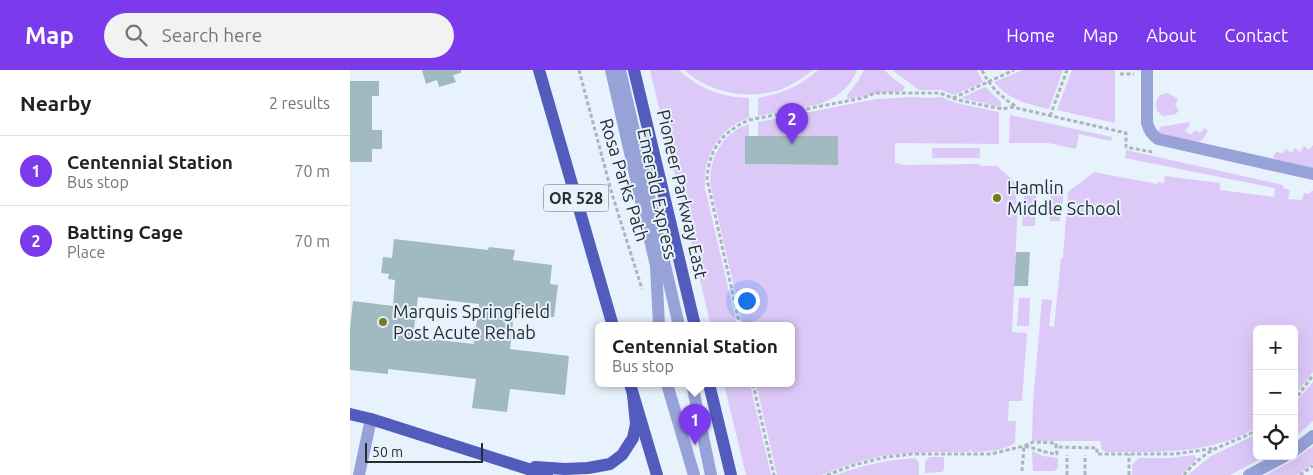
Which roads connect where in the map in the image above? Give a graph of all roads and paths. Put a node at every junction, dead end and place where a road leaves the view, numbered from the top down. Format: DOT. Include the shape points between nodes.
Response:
graph roads {
  1 [pos="539,70"];
  2 [pos="579,70"];
  3 [pos="611,70"];
  4 [pos="620,70"];
  5 [pos="634,70"];
  6 [pos="982,70"];
  7 [pos="1014,70"];
  8 [pos="1067,70"];
  9 [pos="1147,70"];
  10 [pos="988,82"];
  11 [pos="953,98"];
  12 [pos="1022,109"];
  13 [pos="1050,116"];
  14 [pos="1154,153"];
  15 [pos="1313,174"];
  16 [pos="644,294"];
  17 [pos="612,322"];
  18 [pos="659,322"];
  19 [pos="679,322"];
  20 [pos="694,322"];
  21 [pos="739,322"];
  22 [pos="1313,375"];
  23 [pos="668,387"];
  24 [pos="693,387"];
  25 [pos="710,387"];
  26 [pos="754,387"];
  27 [pos="632,389"];
  28 [pos="1298,396"];
  29 [pos="350,414"];
  30 [pos="371,419"];
  31 [pos="1253,432"];
  32 [pos="1313,436"];
  33 [pos="1024,446"];
  34 [pos="1056,447"];
  35 [pos="1216,448"];
  36 [pos="1298,448"];
  37 [pos="1129,454"];
  38 [pos="1067,455"];
  39 [pos="1085,455"];
  40 [pos="1278,460"];
  41 [pos="515,465"];
  42 [pos="1313,466"];
  43 [pos="1022,471"];
  44 [pos="359,475"];
  45 [pos="547,475"];
  46 [pos="657,475"];
  47 [pos="694,475"];
  48 [pos="711,475"];
  49 [pos="731,475"];
  50 [pos="774,475"];
  51 [pos="827,475"];
  52 [pos="1067,475"];
  53 [pos="1085,475"];
  54 [pos="1129,475"];
  55 [pos="1184,475"];
  56 [pos="1250,475"];
  57 [pos="1300,475"];
  1 -- 17 [label="main road, OR 528"];
  2 -- 16 [label="path, Rosa Parks Path" via="612,194"];
  3 -- 18 [label="street, Emerald Express" via="656,266"];
  4 -- 19 [label="street, Emerald Express"];
  5 -- 20 [label="main road, Pioneer Parkway East"];
  6 -- 10 [label="path"];
  7 -- 10 [label="path"];
  8 -- 13 [label="path"];
  9 -- 15 [label="street" via="1147,123 1158,139"];
  10 -- 11 [label="path"];
  10 -- 12 [label="path" via="1002,97"];
  11 -- 12 [label="path" via="1002,109"];
  11 -- 21 [label="path" via="940,93 875,93 749,120 732,128 722,138 712,153 707,180"];
  12 -- 13 [label="path"];
  13 -- 14 [label="path" via="1126,133 1126,146"];
  22 -- 28 [label="path"];
  23 -- 47 [label="street"];
  24 -- 48 [label="street"];
  25 -- 49 [label="main road"];
  26 -- 50 [label="path"];
  27 -- 41 [label="main road" via="636,424 632,438 622,455 610,464 573,469"];
  27 -- 46 [label="main road"];
  29 -- 30 [label="main road"];
  30 -- 41 [label="main road"];
  30 -- 44 [label="street"];
  31 -- 35 [label="path"];
  32 -- 36 [label="street"];
  33 -- 34 [label="path" via="1033,442 1056,443"];
  33 -- 34 [label="path" via="1057,454"];
  33 -- 43 [label="path"];
  33 -- 51 [label="path" via="991,454 886,457"];
  34 -- 37 [label="path" via="1097,448 1097,454"];
  35 -- 37 [label="path" via="1175,454"];
  35 -- 55 [label="path"];
  37 -- 54 [label="path"];
  38 -- 52 [label="path"];
  39 -- 53 [label="path"];
  40 -- 56 [label="street"];
  41 -- 45 [label="main road"];
  42 -- 57 [label="path"];
}
